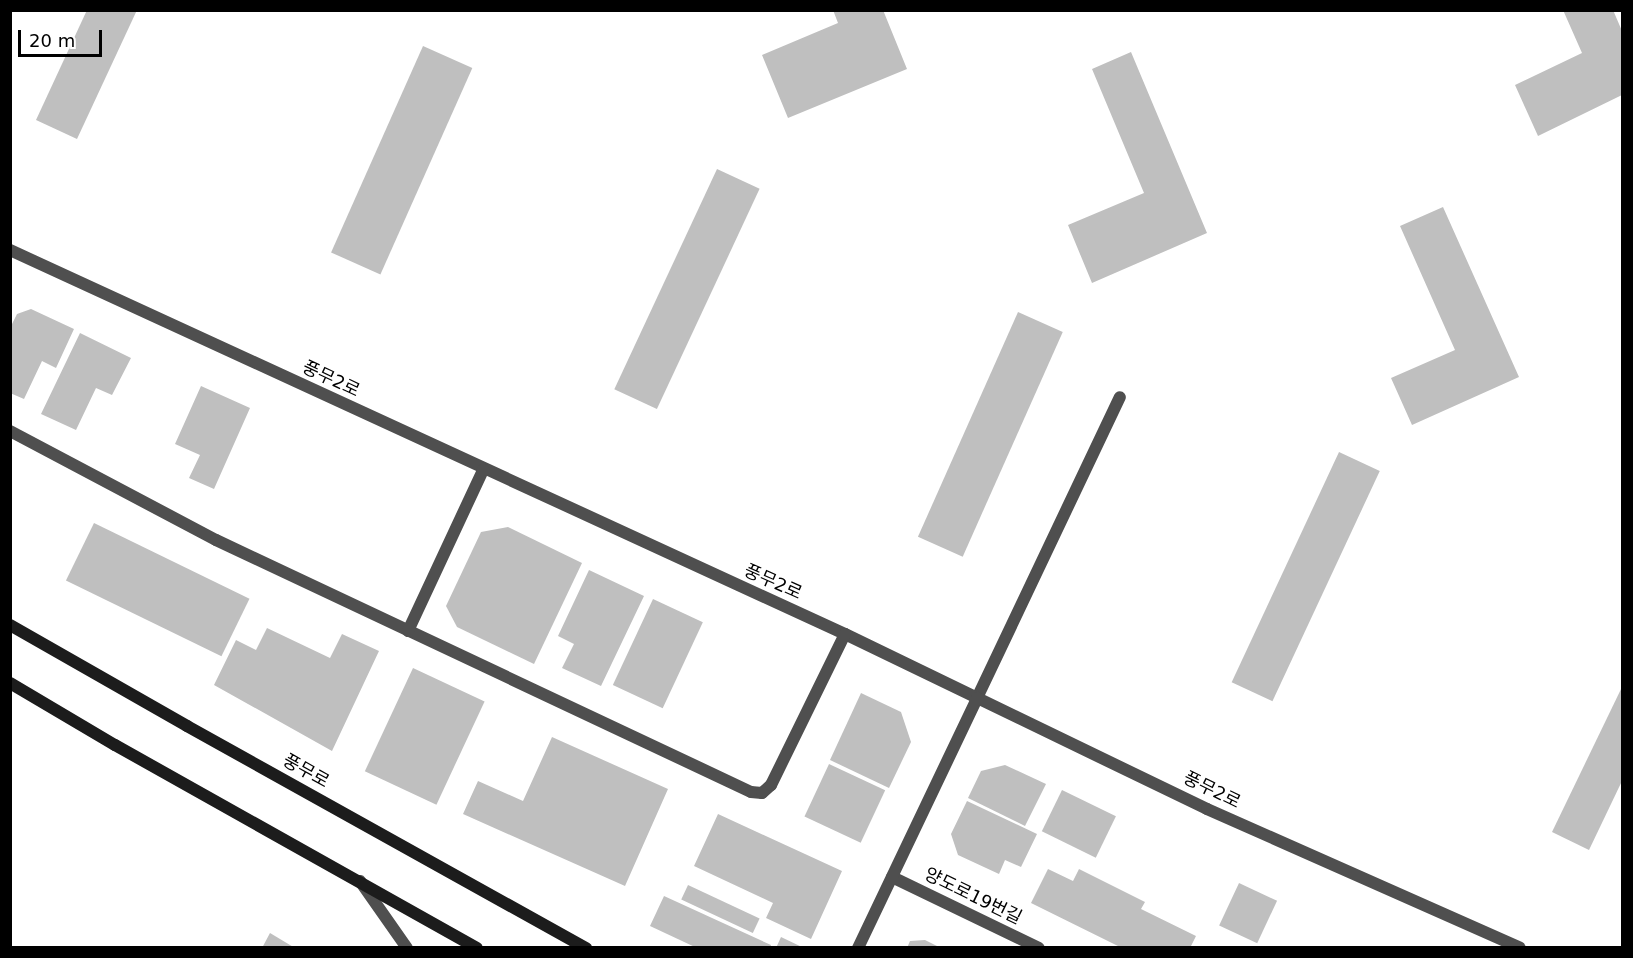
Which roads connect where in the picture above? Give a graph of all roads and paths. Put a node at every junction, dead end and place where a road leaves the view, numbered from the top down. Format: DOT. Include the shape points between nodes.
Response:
graph roads {
  1 [pos="10,250"];
  2 [pos="1120,397"];
  3 [pos="10,430"];
  4 [pos="483,470"];
  5 [pos="10,625"];
  6 [pos="408,631"];
  7 [pos="845,634"];
  8 [pos="10,682"];
  9 [pos="977,698"];
  10 [pos="892,877"];
  11 [pos="360,881"];
  12 [pos="1037,947"];
  13 [pos="407,948"];
  14 [pos="477,948"];
  15 [pos="586,948"];
  16 [pos="858,948"];
  17 [pos="1520,948"];
  1 -- 4 [label="street, 풍무2로"];
  2 -- 9 [label="street"];
  3 -- 6 [label="street" via="216,540"];
  4 -- 6 [label="street"];
  4 -- 7 [label="street, 풍무2로"];
  5 -- 15 [label="street, 풍무로"];
  6 -- 7 [label="street" via="757,793 771,785"];
  7 -- 9 [label="street, 풍무2로"];
  8 -- 11 [label="street"];
  9 -- 10 [label="street"];
  9 -- 17 [label="street, 풍무2로" via="1226,818"];
  10 -- 12 [label="street, 양도로19번길"];
  10 -- 16 [label="street"];
  11 -- 13 [label="street"];
  11 -- 14 [label="street"];
}
